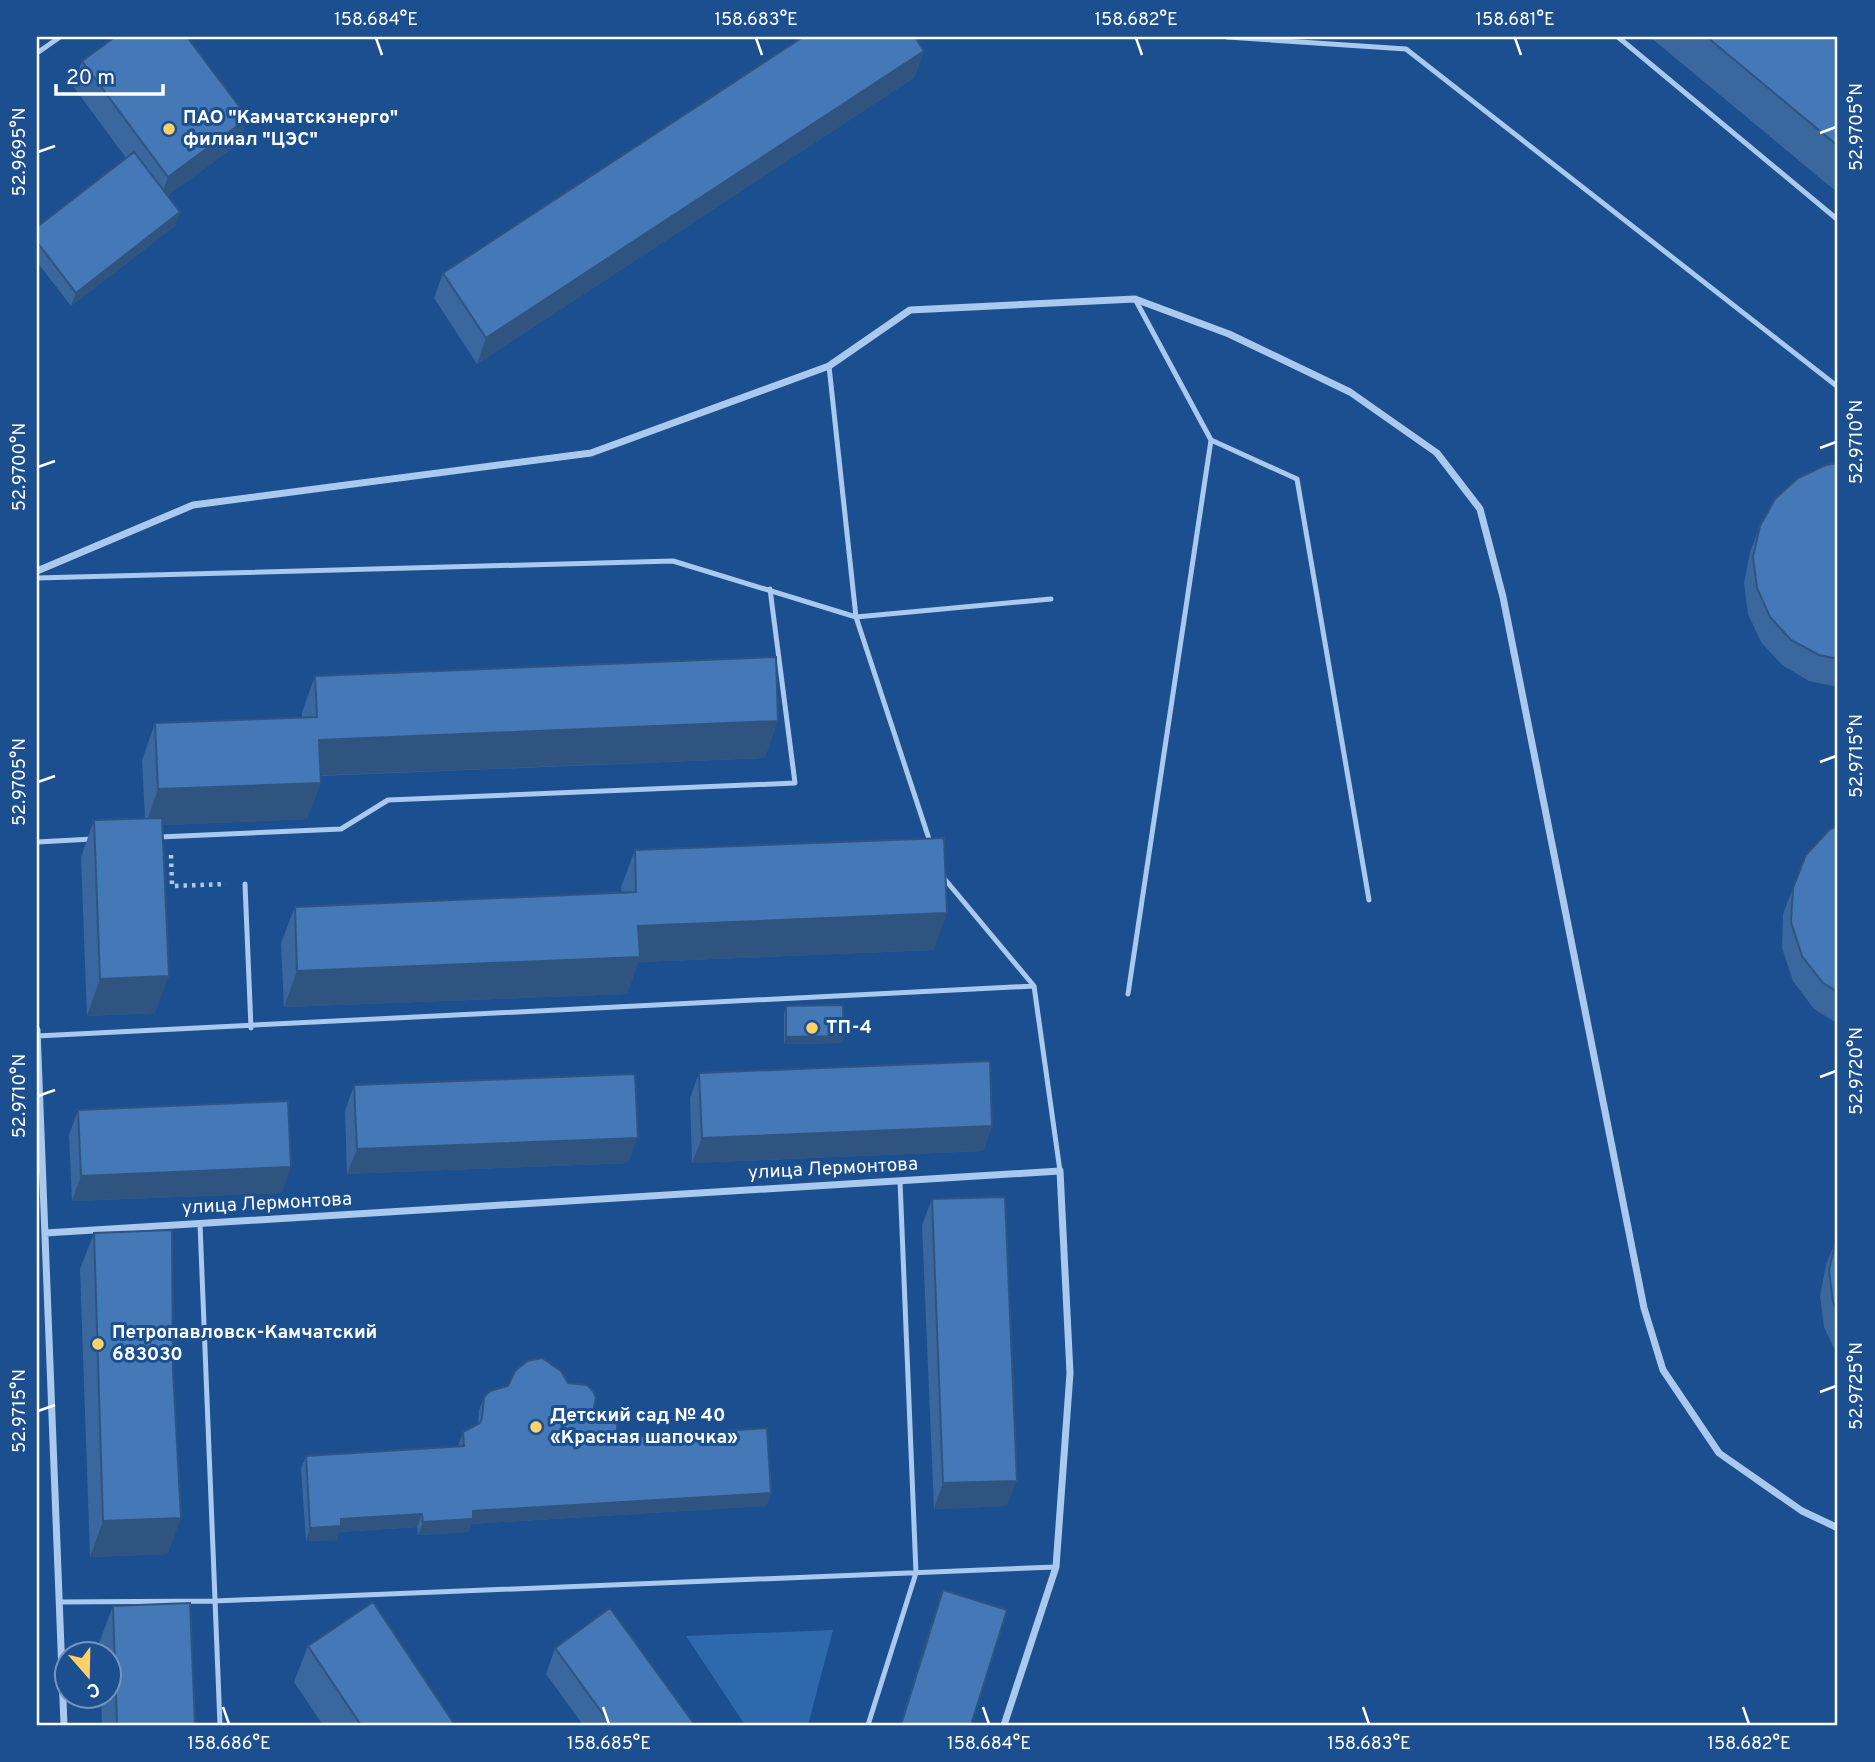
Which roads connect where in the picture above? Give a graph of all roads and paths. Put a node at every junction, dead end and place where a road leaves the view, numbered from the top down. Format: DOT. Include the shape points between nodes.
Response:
graph roads {
  1 [pos="60,37"];
  2 [pos="1227,37"];
  3 [pos="1618,37"];
  4 [pos="37,53"];
  5 [pos="1838,220"];
  6 [pos="1135,299"];
  7 [pos="829,366"];
  8 [pos="1838,387"];
  9 [pos="1211,440"];
  10 [pos="37,571"];
  11 [pos="37,578"];
  12 [pos="770,589"];
  13 [pos="1051,599"];
  14 [pos="856,617"];
  15 [pos="170,836"];
  16 [pos="157,837"];
  17 [pos="103,839"];
  18 [pos="37,842"];
  19 [pos="932,848"];
  20 [pos="941,874"];
  21 [pos="246,884"];
  22 [pos="1369,900"];
  23 [pos="1034,986"];
  24 [pos="1128,993"];
  25 [pos="251,1028"];
  26 [pos="37,1030"];
  27 [pos="37,1036"];
  28 [pos="39,1118"];
  29 [pos="1060,1171"];
  30 [pos="900,1181"];
  31 [pos="201,1223"];
  32 [pos="45,1233"];
  33 [pos="1838,1528"];
  34 [pos="1056,1567"];
  35 [pos="916,1573"];
  36 [pos="215,1601"];
  37 [pos="60,1602"];
  38 [pos="64,1725"];
  39 [pos="220,1725"];
  40 [pos="868,1725"];
  41 [pos="1004,1725"];
  1 -- 4 [label="lane"];
  2 -- 8 [label="lane" via="1406,48"];
  3 -- 5 [label="lane"];
  6 -- 7 [label="street" via="910,310"];
  6 -- 9 [label="lane"];
  6 -- 33 [label="street" via="1229,334 1350,391 1437,453 1480,509 1503,597 1644,1308 1662,1370 1719,1454 1801,1511"];
  7 -- 10 [label="street" via="591,453 193,505"];
  7 -- 14 [label="lane"];
  9 -- 22 [label="lane" via="1297,479"];
  9 -- 24 [label="lane"];
  11 -- 12 [label="lane" via="673,561"];
  12 -- 14 [label="lane"];
  12 -- 15 [label="lane" via="795,783 388,800 341,829"];
  13 -- 14 [label="lane"];
  14 -- 19 [label="lane"];
  15 -- 16 [label="lane"];
  15 -- 21 [label="path" via="172,887"];
  17 -- 18 [label="lane"];
  20 -- 23 [label="lane"];
  21 -- 25 [label="lane"];
  23 -- 25 [label="lane"];
  23 -- 29 [label="lane"];
  25 -- 27 [label="lane"];
  26 -- 27 [label="street"];
  27 -- 28 [label="street"];
  28 -- 32 [label="street"];
  29 -- 30 [label="street, улица Лермонтова"];
  29 -- 34 [label="street" via="1070,1373"];
  30 -- 31 [label="street, улица Лермонтова"];
  30 -- 35 [label="lane"];
  31 -- 32 [label="street, улица Лермонтова"];
  31 -- 36 [label="lane"];
  32 -- 37 [label="street"];
  34 -- 35 [label="lane"];
  34 -- 41 [label="street"];
  35 -- 36 [label="lane"];
  35 -- 40 [label="lane"];
  36 -- 37 [label="lane"];
  36 -- 39 [label="lane"];
  37 -- 38 [label="street"];
}
